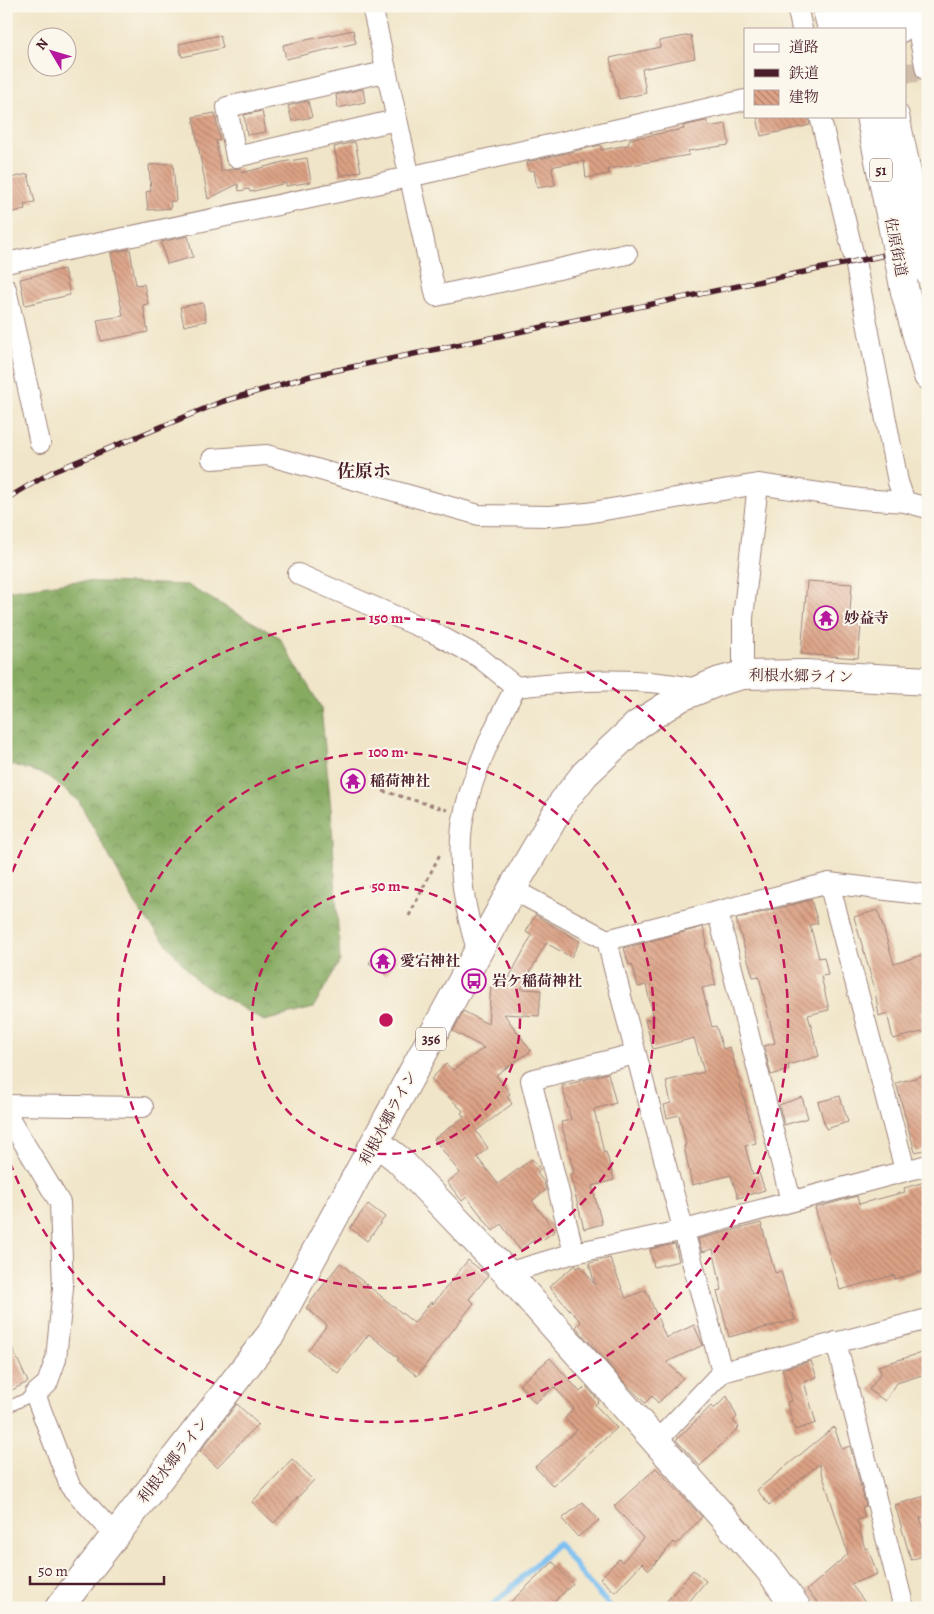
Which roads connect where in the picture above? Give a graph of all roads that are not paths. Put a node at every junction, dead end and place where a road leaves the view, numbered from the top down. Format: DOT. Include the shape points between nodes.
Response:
graph roads {
  1 [pos="372,6"];
  2 [pos="797,6"];
  3 [pos="826,6"];
  4 [pos="846,6"];
  5 [pos="872,6"];
  6 [pos="895,6"];
  7 [pos="913,6"];
  8 [pos="802,28"];
  9 [pos="832,28"];
  10 [pos="851,28"];
  11 [pos="876,28"];
  12 [pos="899,28"];
  13 [pos="924,70"];
  14 [pos="386,72"];
  15 [pos="744,100"];
  16 [pos="820,118"];
  17 [pos="396,120"];
  18 [pos="883,120"];
  19 [pos="409,177"];
  20 [pos="904,222"];
  21 [pos="627,254"];
  22 [pos="6,263"];
  23 [pos="928,271"];
  24 [pos="6,289"];
  25 [pos="928,376"];
  26 [pos="40,443"];
  27 [pos="212,459"];
  28 [pos="758,484"];
  29 [pos="905,502"];
  30 [pos="928,508"];
  31 [pos="298,574"];
  32 [pos="743,675"];
  33 [pos="928,680"];
  34 [pos="516,687"];
  35 [pos="698,689"];
  36 [pos="829,883"];
  37 [pos="512,889"];
  38 [pos="928,895"];
  39 [pos="718,913"];
  40 [pos="607,940"];
  41 [pos="478,952"];
  42 [pos="635,1054"];
  43 [pos="6,1104"];
  44 [pos="143,1107"];
  45 [pos="6,1113"];
  46 [pos="376,1142"];
  47 [pos="928,1165"];
  48 [pos="905,1170"];
  49 [pos="791,1201"];
  50 [pos="685,1230"];
  51 [pos="574,1253"];
  52 [pos="507,1273"];
  53 [pos="928,1319"];
  54 [pos="836,1342"];
  55 [pos="722,1372"];
  56 [pos="35,1394"];
  57 [pos="6,1408"];
  58 [pos="655,1443"];
  59 [pos="115,1535"];
  60 [pos="59,1608"];
  61 [pos="797,1608"];
  62 [pos="904,1608"];
  1 -- 14 [label="street"];
  2 -- 8 [label="street"];
  3 -- 9 [label="main road"];
  4 -- 10 [label="main road"];
  5 -- 11 [label="main road"];
  6 -- 12 [label="main road"];
  7 -- 13 [label="street"];
  14 -- 17 [label="street"];
  14 -- 17 [label="street" via="226,107 236,157"];
  15 -- 19 [label="street"];
  16 -- 29 [label="street" via="855,260 898,482"];
  17 -- 19 [label="street"];
  18 -- 20 [label="main road, 佐原街道 / 51"];
  19 -- 21 [label="street" via="436,296"];
  19 -- 22 [label="street"];
  20 -- 23 [label="main road, 佐原街道 / 51, bridge"];
  20 -- 25 [label="main road, 佐原街道 / 51, bridge" via="905,292"];
  24 -- 26 [label="street"];
  27 -- 28 [label="street" via="267,454 479,515 587,513"];
  28 -- 29 [label="street"];
  28 -- 32 [label="street" via="743,618"];
  29 -- 30 [label="street"];
  31 -- 34 [label="street" via="434,633 479,657"];
  32 -- 33 [label="main road, 利根水郷ライン / 356" via="805,674"];
  32 -- 35 [label="main road, 利根水郷ライン / 356"];
  34 -- 35 [label="street" via="577,680 662,681"];
  34 -- 41 [label="street" via="497,723 463,822 462,864 468,921"];
  35 -- 37 [label="main road, 利根水郷ライン / 356" via="638,725 585,774 563,802"];
  36 -- 38 [label="street"];
  36 -- 39 [label="street"];
  36 -- 48 [label="street"];
  37 -- 40 [label="street"];
  37 -- 41 [label="main road, 利根水郷ライン / 356"];
  39 -- 40 [label="street"];
  39 -- 49 [label="street"];
  40 -- 42 [label="street"];
  41 -- 46 [label="main road, 利根水郷ライン / 356"];
  42 -- 50 [label="street"];
  42 -- 51 [label="street" via="532,1080"];
  43 -- 44 [label="street"];
  45 -- 56 [label="street" via="60,1203 64,1288 56,1359 48,1384"];
  46 -- 52 [label="main road" via="398,1159"];
  46 -- 59 [label="main road, 利根水郷ライン / 356" via="271,1334"];
  47 -- 48 [label="street"];
  48 -- 49 [label="street"];
  49 -- 50 [label="street"];
  50 -- 51 [label="street"];
  50 -- 55 [label="street"];
  51 -- 52 [label="street"];
  52 -- 58 [label="main road"];
  53 -- 54 [label="street"];
  54 -- 55 [label="street"];
  54 -- 62 [label="street"];
  55 -- 58 [label="street"];
  56 -- 57 [label="lane"];
  56 -- 59 [label="street" via="70,1486"];
  58 -- 61 [label="main road" via="768,1568"];
  59 -- 60 [label="main road, 利根水郷ライン / 356"];
}
